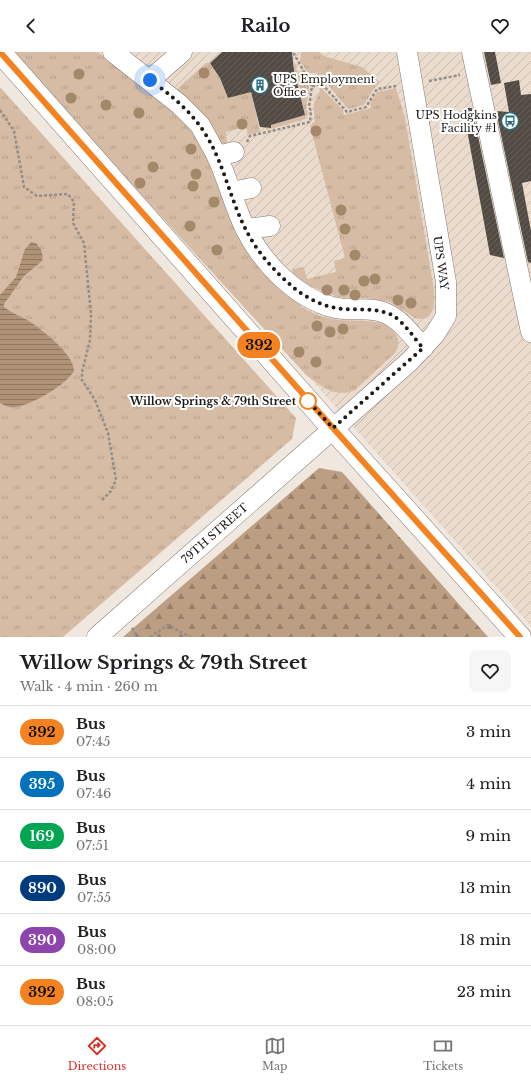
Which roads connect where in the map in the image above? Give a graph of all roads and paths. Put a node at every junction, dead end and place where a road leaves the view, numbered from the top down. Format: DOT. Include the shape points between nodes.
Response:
graph roads {
  1 [pos="0,52"];
  2 [pos="182,52"];
  3 [pos="293,52"];
  4 [pos="392,52"];
  5 [pos="407,52"];
  6 [pos="472,52"];
  7 [pos="120,54"];
  8 [pos="410,74"];
  9 [pos="460,75"];
  10 [pos="436,79"];
  11 [pos="150,80"];
  12 [pos="312,86"];
  13 [pos="392,86"];
  14 [pos="0,110"];
  15 [pos="233,150"];
  16 [pos="270,226"];
  17 [pos="246,229"];
  18 [pos="531,332"];
  19 [pos="423,348"];
  20 [pos="333,428"];
  21 [pos="102,500"];
  22 [pos="97,637"];
  23 [pos="150,637"];
  24 [pos="190,637"];
  25 [pos="520,637"];
  1 -- 20 [label="main road"];
  2 -- 11 [label="street"];
  3 -- 12 [label="path"];
  4 -- 8 [label="street"];
  5 -- 8 [label="street, UPS WAY"];
  6 -- 18 [label="street"];
  7 -- 11 [label="street"];
  8 -- 19 [label="street, UPS WAY" via="446,282 446,316"];
  9 -- 10 [label="path"];
  11 -- 15 [label="street" via="196,120 206,135"];
  12 -- 13 [label="path" via="322,84 347,112 366,106 377,89"];
  12 -- 15 [label="path" via="310,122 250,136"];
  14 -- 21 [label="path" via="14,131 24,188 37,196 68,194 74,202 73,223 84,243 91,314 90,340 82,380 95,400 108,434 116,480 111,491"];
  15 -- 17 [label="street"];
  16 -- 17 [label="street"];
  17 -- 19 [label="street" via="261,253 278,262 294,288 315,301 336,308 374,310 393,316"];
  19 -- 20 [label="street, UPS WAY"];
  20 -- 22 [label="street, 79TH STREET"];
  20 -- 25 [label="main road"];
  23 -- 24 [label="path" via="168,626"];
}
